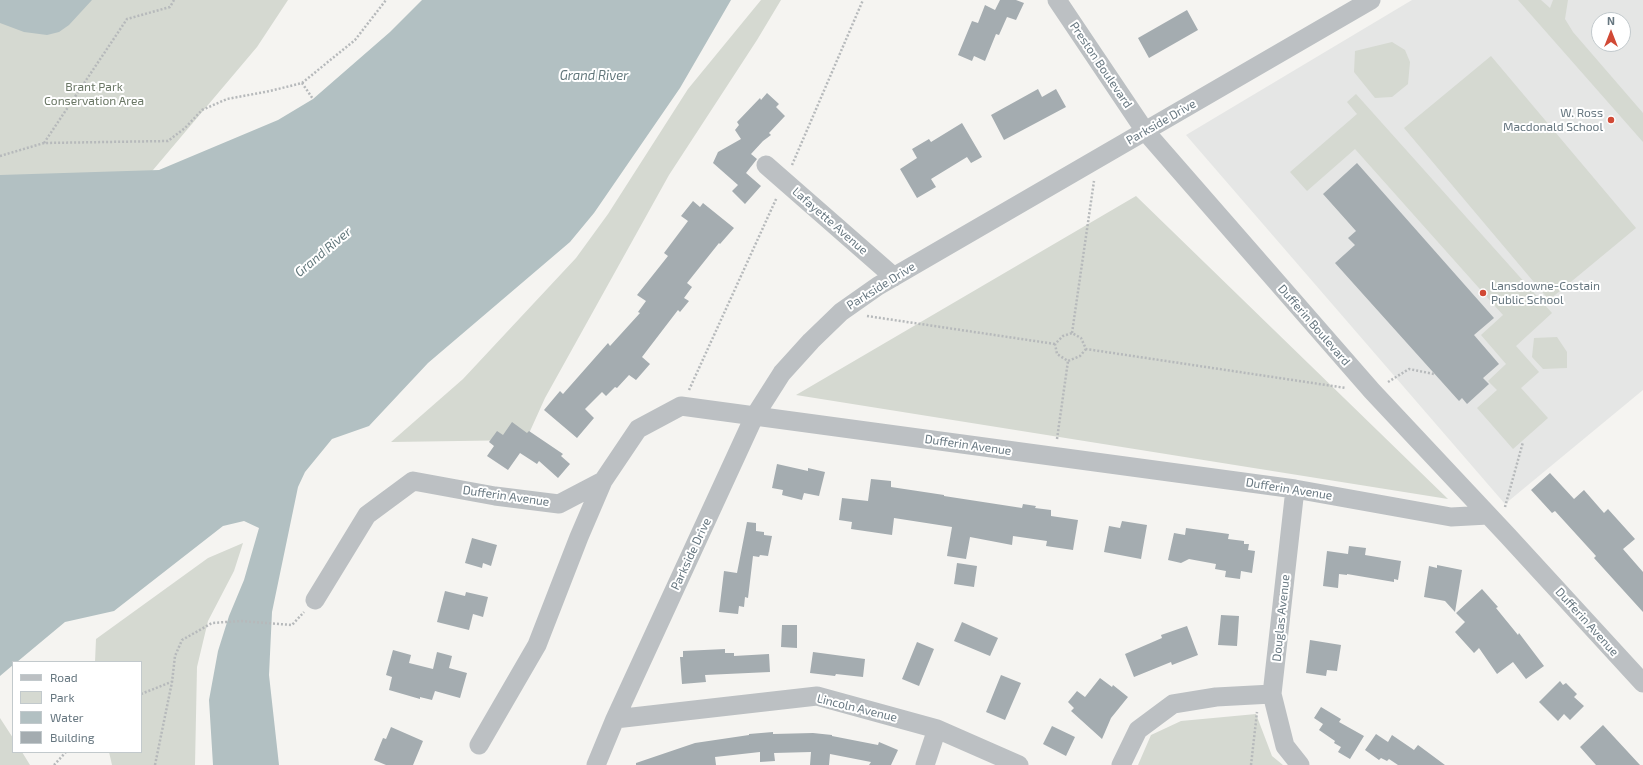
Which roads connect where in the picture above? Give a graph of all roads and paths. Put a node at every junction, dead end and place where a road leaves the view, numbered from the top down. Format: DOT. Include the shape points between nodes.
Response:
graph roads {
  1 [pos="174,0"];
  2 [pos="386,0"];
  3 [pos="863,0"];
  4 [pos="1057,0"];
  5 [pos="1371,0"];
  6 [pos="1347,7"];
  7 [pos="302,83"];
  8 [pos="313,99"];
  9 [pos="1145,131"];
  10 [pos="44,143"];
  11 [pos="0,156"];
  12 [pos="1097,159"];
  13 [pos="766,165"];
  14 [pos="784,181"];
  15 [pos="894,277"];
  16 [pos="841,312"];
  17 [pos="1072,333"];
  18 [pos="1055,344"];
  19 [pos="1086,349"];
  20 [pos="1068,361"];
  21 [pos="1434,374"];
  22 [pos="1372,391"];
  23 [pos="681,406"];
  24 [pos="754,417"];
  25 [pos="1523,442"];
  26 [pos="1055,457"];
  27 [pos="603,481"];
  28 [pos="1295,489"];
  29 [pos="1488,515"];
  30 [pos="1508,536"];
  31 [pos="315,600"];
  32 [pos="172,682"];
  33 [pos="1643,683"];
  34 [pos="142,694"];
  35 [pos="1267,694"];
  36 [pos="615,719"];
  37 [pos="937,729"];
  38 [pos="479,745"];
  39 [pos="65,753"];
  40 [pos="54,765"];
  41 [pos="156,765"];
  42 [pos="596,765"];
  43 [pos="925,765"];
  44 [pos="1018,765"];
  45 [pos="1121,765"];
  46 [pos="1251,765"];
  47 [pos="1300,765"];
  1 -- 10 [label="path" via="170,7 127,19"];
  2 -- 7 [label="path" via="355,40"];
  3 -- 14 [label="path"];
  4 -- 9 [label="street, Preston Boulevard"];
  5 -- 6 [label="street, Parkside Drive"];
  6 -- 9 [label="street, Parkside Drive"];
  7 -- 8 [label="path"];
  7 -- 10 [label="path" via="227,99 202,110 168,141"];
  9 -- 12 [label="street, Parkside Drive"];
  9 -- 22 [label="street, Dufferin Boulevard"];
  10 -- 11 [label="path"];
  12 -- 15 [label="street, Parkside Drive"];
  12 -- 17 [label="path"];
  13 -- 14 [label="street, Lafayette Avenue"];
  14 -- 15 [label="street, Lafayette Avenue"];
  14 -- 23 [label="path"];
  15 -- 16 [label="street, Parkside Drive"];
  16 -- 18 [label="path"];
  16 -- 24 [label="street, Parkside Drive" via="782,373"];
  17 -- 18 [label="path" via="1063,336"];
  17 -- 19 [label="path" via="1081,338"];
  18 -- 20 [label="path" via="1057,354"];
  19 -- 20 [label="path" via="1080,356"];
  19 -- 22 [label="path"];
  20 -- 26 [label="path"];
  21 -- 22 [label="path" via="1409,369"];
  22 -- 29 [label="street, Dufferin Boulevard"];
  23 -- 24 [label="street, Dufferin Avenue"];
  23 -- 27 [label="street, Dufferin Avenue" via="638,429"];
  24 -- 26 [label="street, Dufferin Avenue"];
  24 -- 36 [label="street, Parkside Drive"];
  25 -- 30 [label="path" via="1504,511"];
  26 -- 28 [label="street, Dufferin Avenue"];
  27 -- 31 [label="street, Dufferin Avenue" via="559,504 495,496 413,481 368,515"];
  27 -- 38 [label="street" via="537,645"];
  28 -- 29 [label="street, Dufferin Avenue" via="1451,517"];
  28 -- 35 [label="street, Douglas Avenue"];
  29 -- 30 [label="street, Dufferin Avenue"];
  30 -- 33 [label="street, Dufferin Avenue"];
  31 -- 32 [label="path" via="292,625 241,621 212,623 182,640 174,656"];
  32 -- 34 [label="path"];
  32 -- 41 [label="path"];
  35 -- 45 [label="street" via="1216,697 1173,704 1138,730"];
  35 -- 46 [label="path" via="1256,714"];
  35 -- 47 [label="street, Douglas Avenue" via="1285,746"];
  36 -- 37 [label="street, Lincoln Avenue" via="817,696"];
  36 -- 42 [label="street, Parkside Drive"];
  37 -- 43 [label="street"];
  37 -- 44 [label="street, Lincoln Avenue"];
  39 -- 40 [label="path"];
}
